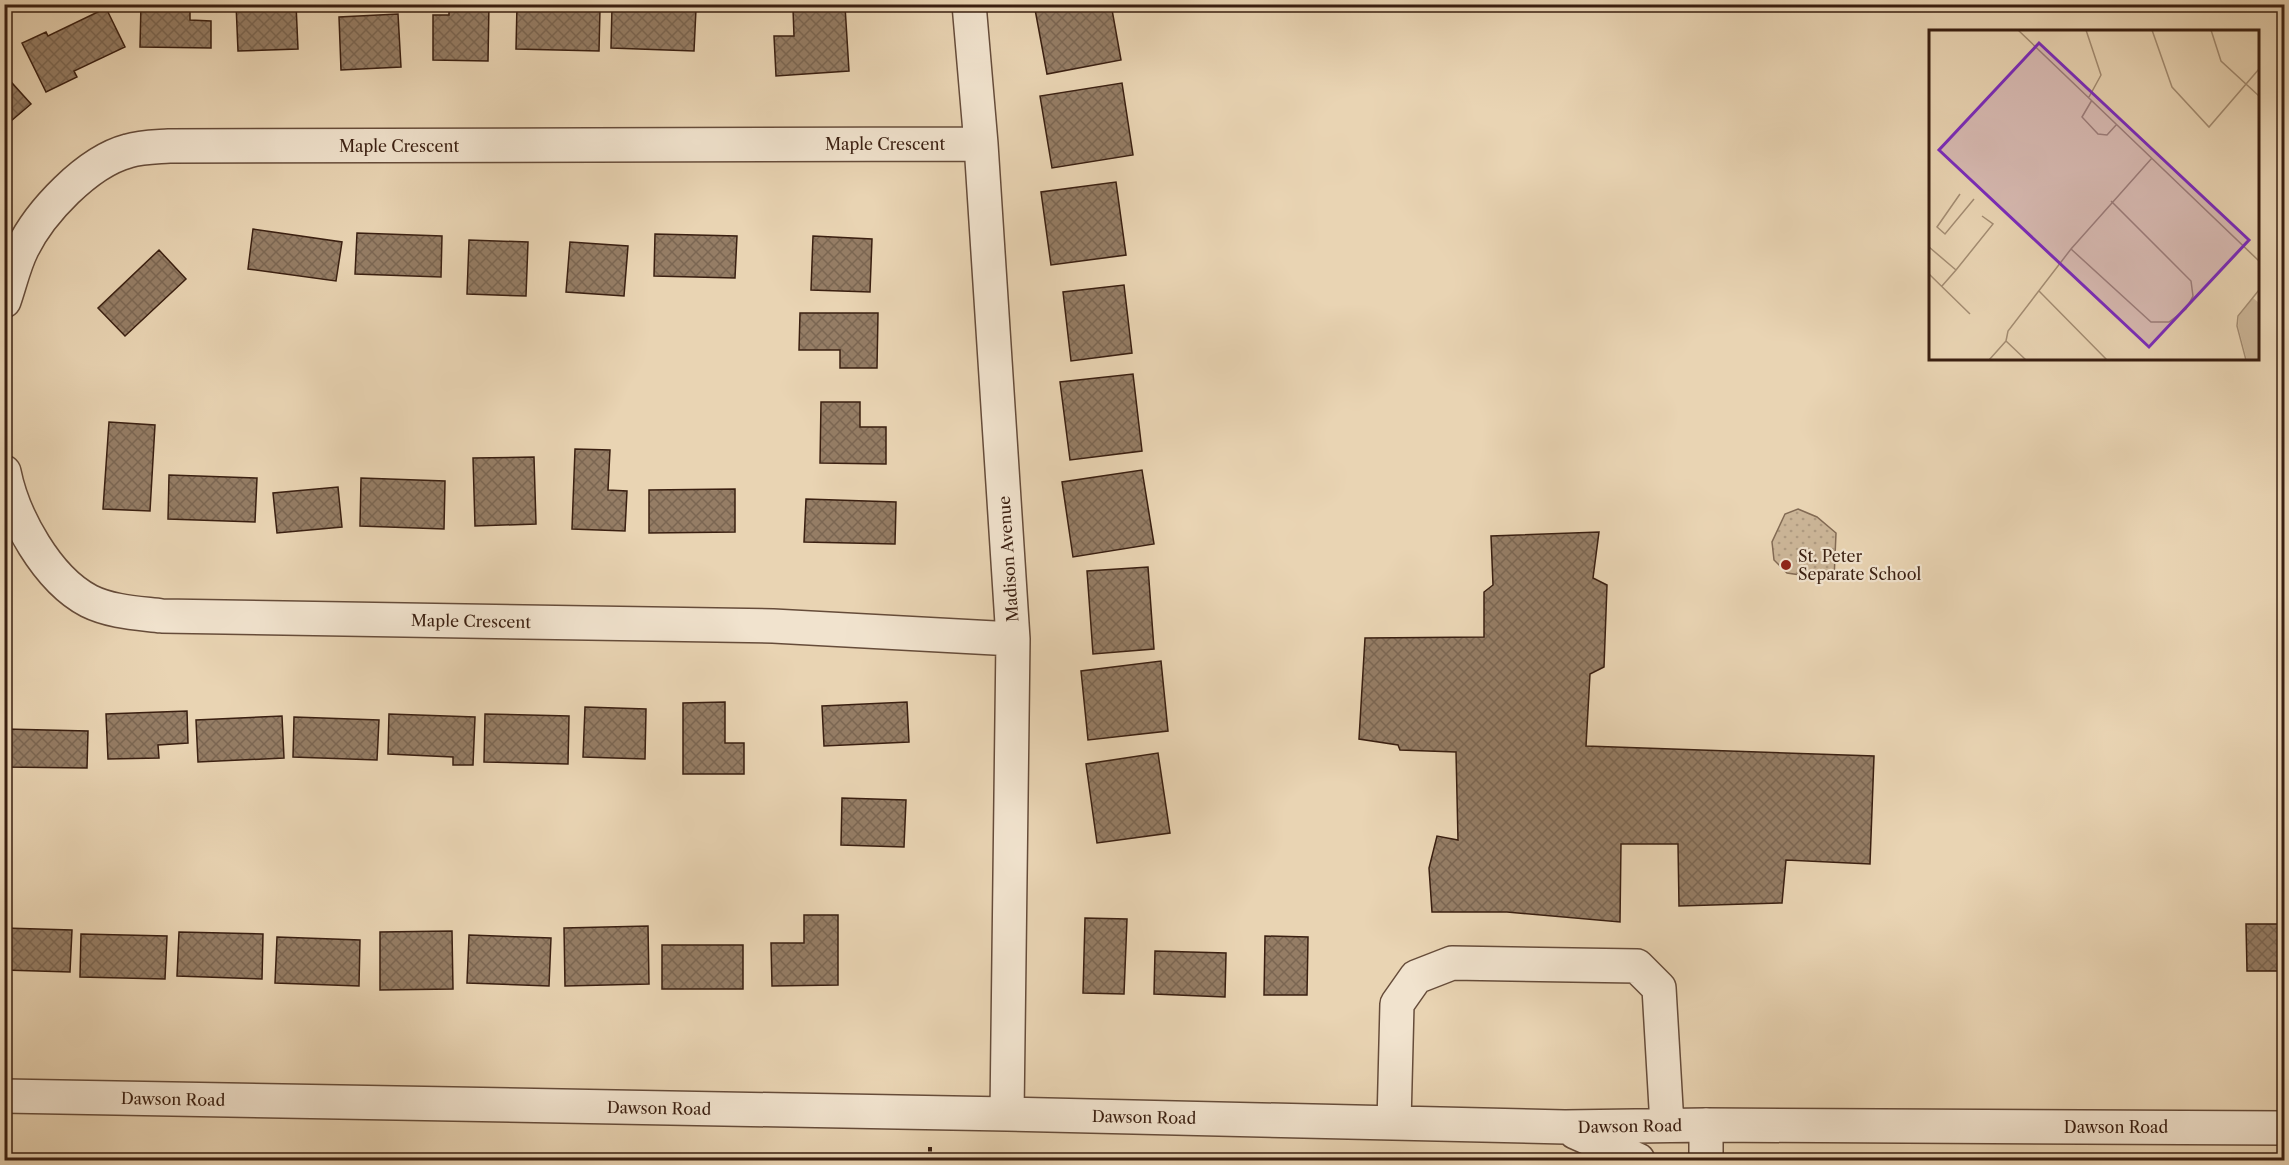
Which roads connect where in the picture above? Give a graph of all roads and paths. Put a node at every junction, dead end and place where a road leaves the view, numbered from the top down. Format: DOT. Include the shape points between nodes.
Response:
graph roads {
  1 [pos="969,4"];
  2 [pos="981,144"];
  3 [pos="4,301"];
  4 [pos="4,472"];
  5 [pos="1013,639"];
  6 [pos="4,1096"];
  7 [pos="1006,1114"];
  8 [pos="1394,1123"];
  9 [pos="1667,1125"];
  10 [pos="1706,1125"];
  11 [pos="1565,1127"];
  12 [pos="2284,1128"];
  13 [pos="1638,1161"];
  14 [pos="1706,1161"];
  1 -- 2 [label="street, Madison Avenue"];
  2 -- 3 [label="street, Maple Crescent" via="169,146 128,151 99,164 39,220 21,250"];
  2 -- 5 [label="street, Madison Avenue"];
  4 -- 5 [label="street, Maple Crescent" via="8,493 43,558 62,581 89,601 115,610 162,616 773,626"];
  5 -- 7 [label="street, Madison Avenue"];
  6 -- 7 [label="street, Dawson Road"];
  7 -- 8 [label="street, Dawson Road"];
  8 -- 9 [label="street" via="1397,1004 1416,977 1452,963 1637,966 1659,988"];
  8 -- 11 [label="street, Dawson Road"];
  9 -- 10 [label="street, Dawson Road"];
  9 -- 11 [label="street, Dawson Road"];
  10 -- 12 [label="street, Dawson Road"];
  10 -- 14 [label="street"];
  11 -- 13 [label="street"];
}
